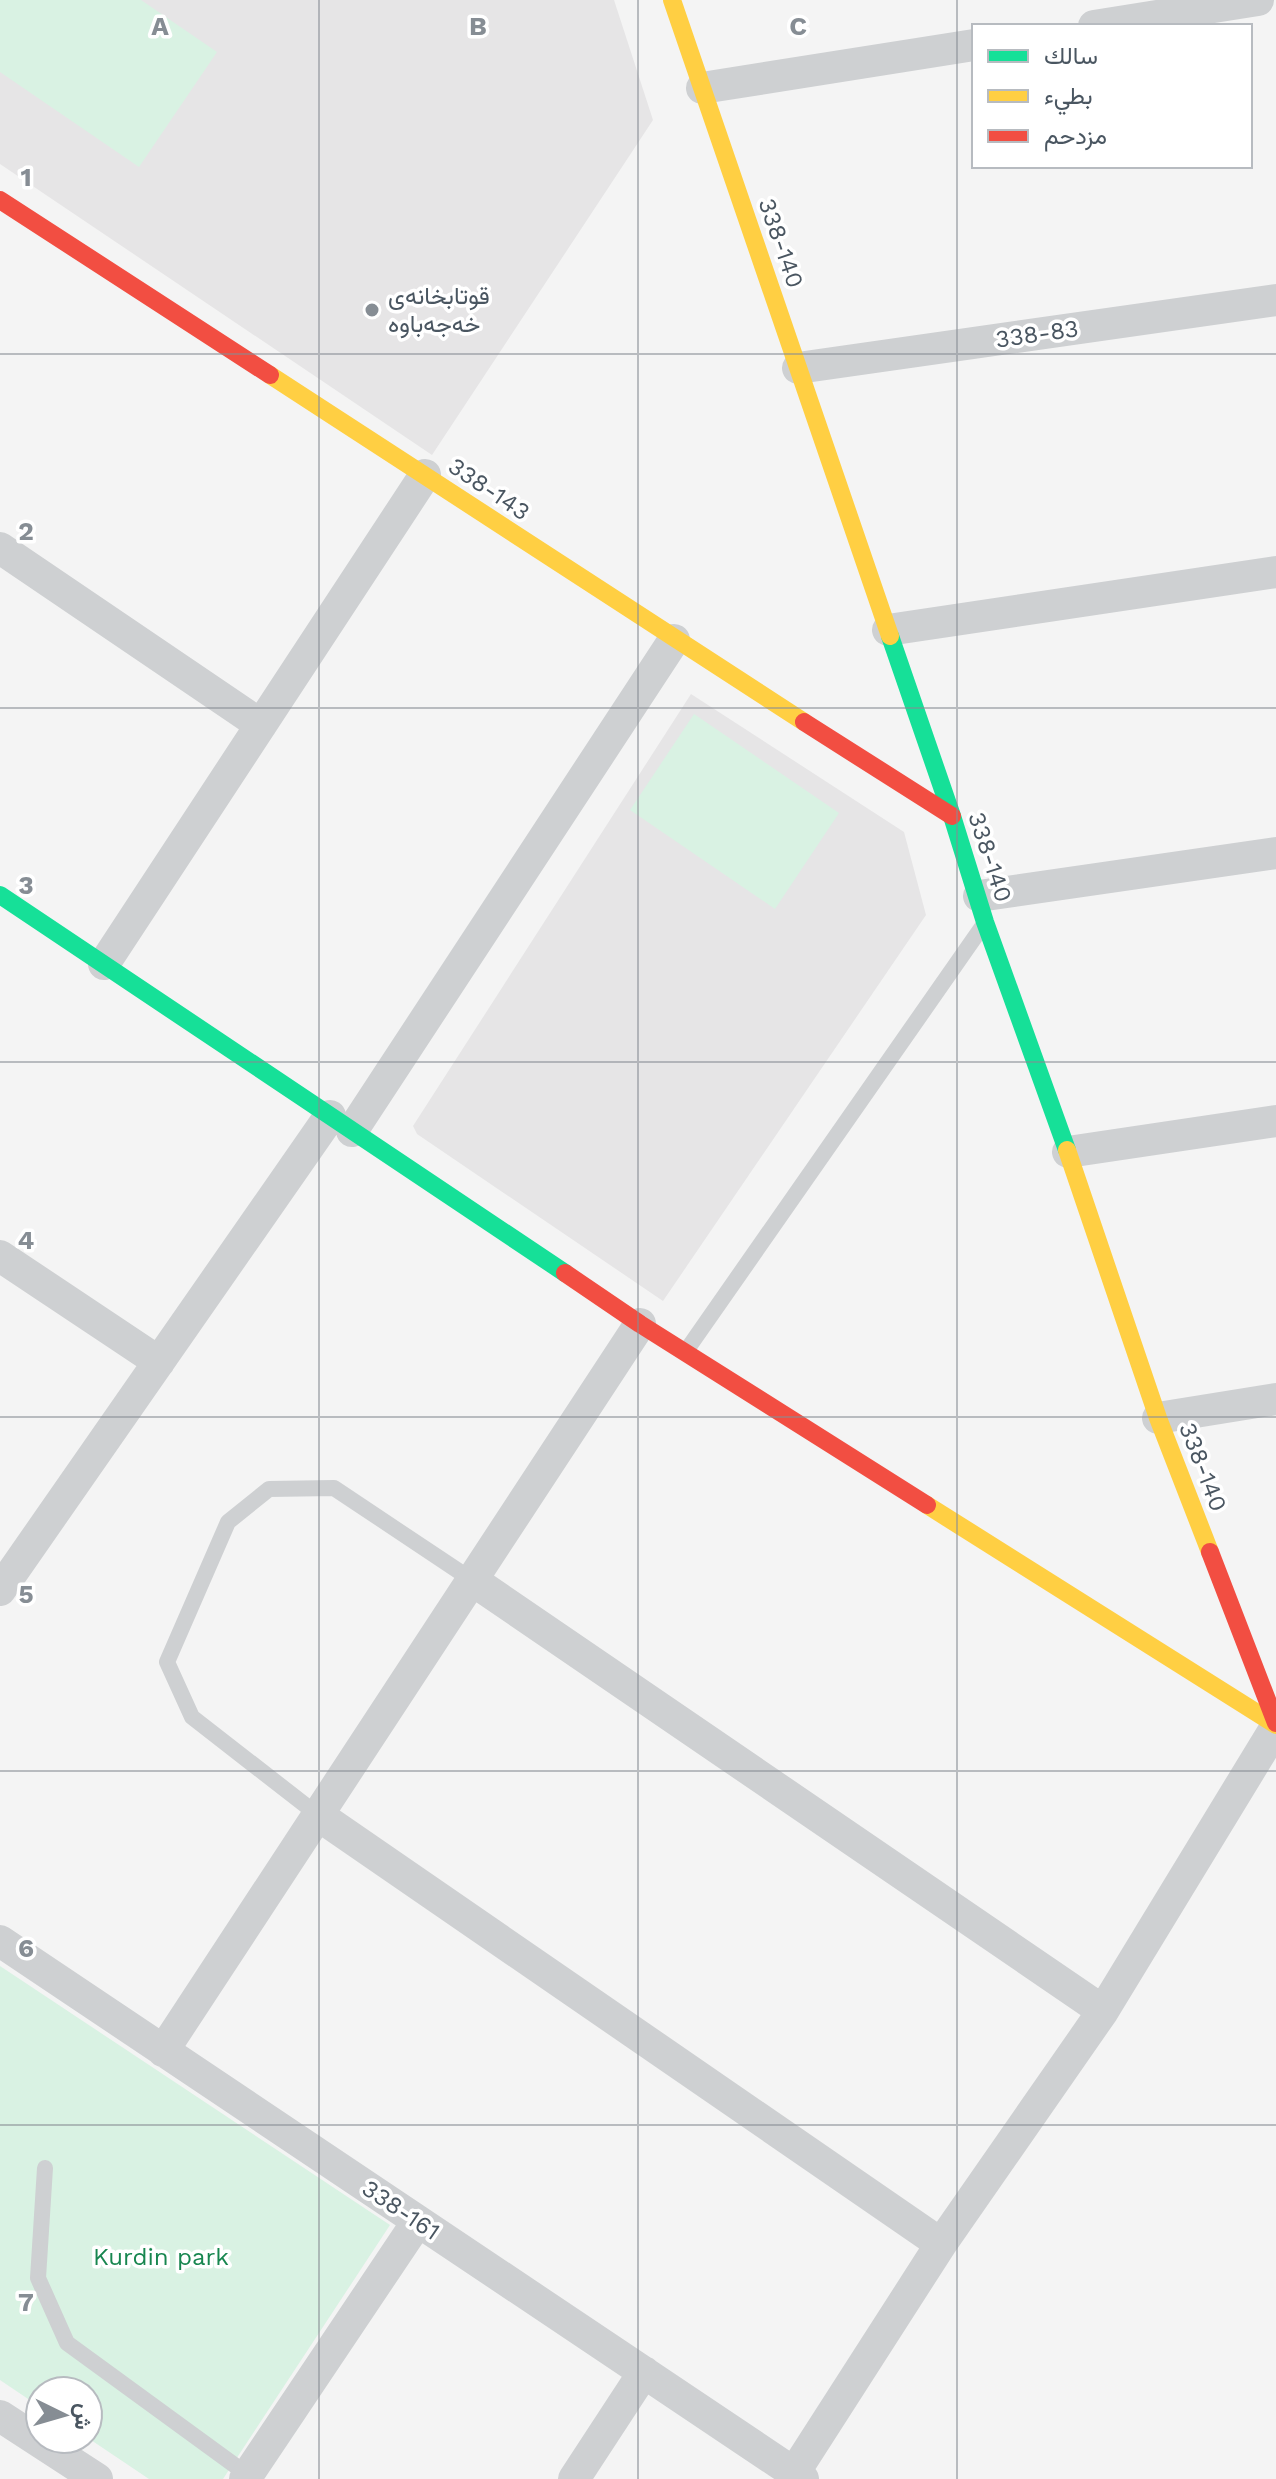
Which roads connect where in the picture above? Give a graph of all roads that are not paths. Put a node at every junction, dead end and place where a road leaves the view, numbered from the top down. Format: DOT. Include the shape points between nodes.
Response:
graph roads {
  1 [pos="672,0"];
  2 [pos="1258,0"];
  3 [pos="1107,24"];
  4 [pos="972,45"];
  5 [pos="702,88"];
  6 [pos="0,200"];
  7 [pos="1276,300"];
  8 [pos="798,368"];
  9 [pos="425,475"];
  10 [pos="0,548"];
  11 [pos="1276,572"];
  12 [pos="888,630"];
  13 [pos="674,640"];
  14 [pos="261,725"];
  15 [pos="952,816"];
  16 [pos="1276,853"];
  17 [pos="0,895"];
  18 [pos="982,909"];
  19 [pos="104,964"];
  20 [pos="1276,1121"];
  21 [pos="341,1124"];
  22 [pos="1068,1152"];
  23 [pos="0,1256"];
  24 [pos="640,1324"];
  25 [pos="685,1352"];
  26 [pos="159,1362"];
  27 [pos="1276,1399"];
  28 [pos="1158,1418"];
  29 [pos="472,1580"];
  30 [pos="0,1590"];
  31 [pos="1276,1725"];
  32 [pos="318,1815"];
  33 [pos="0,1941"];
  34 [pos="1103,2011"];
  35 [pos="163,2051"];
  36 [pos="45,2168"];
  37 [pos="418,2221"];
  38 [pos="941,2244"];
  39 [pos="644,2372"];
  40 [pos="0,2416"];
  41 [pos="798,2476"];
  42 [pos="247,2477"];
  43 [pos="97,2479"];
  44 [pos="574,2479"];
  1 -- 5 [label="street, 338-140"];
  2 -- 3 [label="street"];
  4 -- 5 [label="street"];
  5 -- 8 [label="street, 338-140"];
  6 -- 9 [label="street, 338-143"];
  7 -- 8 [label="street, 338-83"];
  8 -- 12 [label="street, 338-140"];
  9 -- 13 [label="street, 338-143"];
  9 -- 14 [label="street"];
  10 -- 14 [label="street"];
  11 -- 12 [label="street"];
  12 -- 15 [label="street, 338-140"];
  13 -- 15 [label="street, 338-143"];
  13 -- 21 [label="street"];
  14 -- 19 [label="street"];
  15 -- 18 [label="street, 338-140"];
  16 -- 18 [label="street"];
  17 -- 19 [label="street"];
  18 -- 22 [label="street, 338-140"];
  18 -- 25 [label="lane"];
  19 -- 21 [label="street"];
  20 -- 22 [label="street"];
  21 -- 24 [label="street"];
  21 -- 26 [label="street"];
  22 -- 28 [label="street, 338-140"];
  23 -- 26 [label="street"];
  24 -- 25 [label="street"];
  24 -- 29 [label="street"];
  25 -- 31 [label="street"];
  26 -- 30 [label="street"];
  27 -- 28 [label="street"];
  28 -- 31 [label="street, 338-140"];
  29 -- 32 [label="street"];
  29 -- 32 [label="lane" via="334,1488 269,1489 228,1522 167,1662 192,1717"];
  29 -- 34 [label="street"];
  31 -- 34 [label="street"];
  32 -- 35 [label="street"];
  32 -- 38 [label="street"];
  33 -- 35 [label="street, 338-161"];
  34 -- 38 [label="street"];
  35 -- 37 [label="street, 338-161"];
  36 -- 42 [label="lane" via="38,2278 67,2343"];
  37 -- 39 [label="street, 338-161"];
  37 -- 42 [label="street"];
  38 -- 41 [label="street"];
  39 -- 41 [label="street, 338-161"];
  39 -- 44 [label="street"];
  40 -- 43 [label="street"];
}
